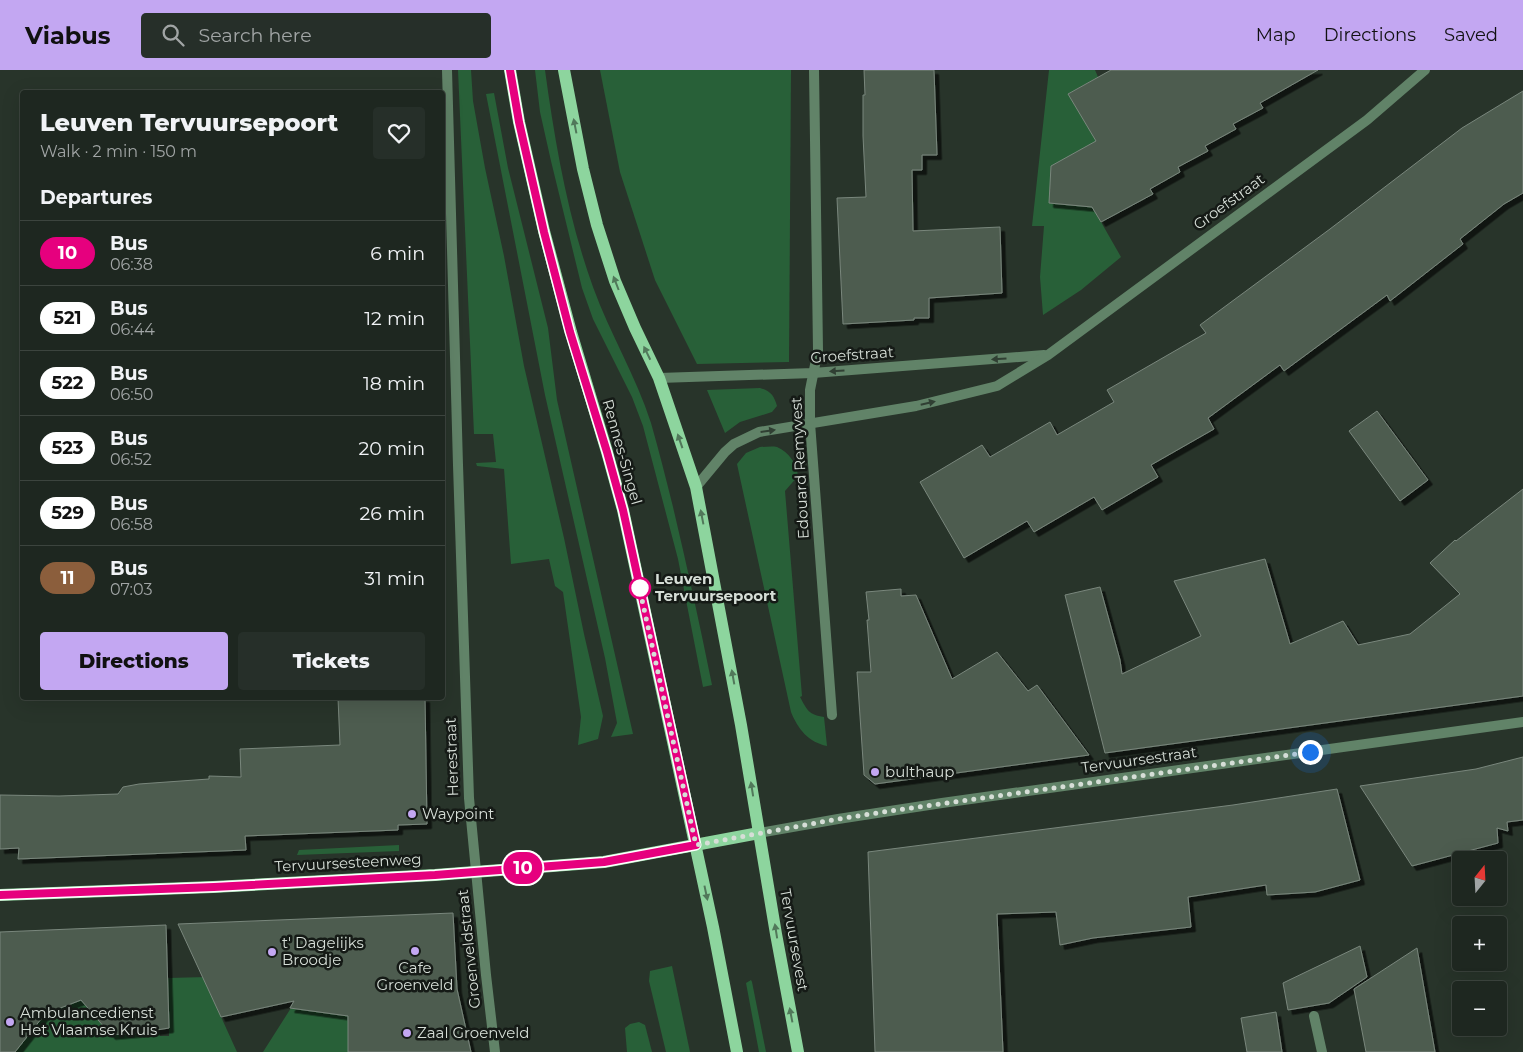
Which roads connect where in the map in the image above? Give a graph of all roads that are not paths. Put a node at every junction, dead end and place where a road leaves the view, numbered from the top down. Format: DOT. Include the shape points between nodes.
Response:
graph roads {
  1 [pos="447,70"];
  2 [pos="510,70"];
  3 [pos="564,70"];
  4 [pos="814,70"];
  5 [pos="1425,70"];
  6 [pos="1048,355"];
  7 [pos="813,373"];
  8 [pos="659,378"];
  9 [pos="810,423"];
  10 [pos="696,487"];
  11 [pos="832,715"];
  12 [pos="1523,722"];
  13 [pos="759,833"];
  14 [pos="696,845"];
  15 [pos="476,872"];
  16 [pos="0,895"];
  17 [pos="1314,1016"];
  18 [pos="495,1052"];
  19 [pos="737,1052"];
  20 [pos="798,1052"];
  21 [pos="1322,1052"];
  1 -- 15 [label="street, Herestraat" via="467,747"];
  2 -- 14 [label="main road, Rennes-Singel" via="544,232 623,510"];
  8 -- 3 [label="main road, one-way" via="615,281 597,225 582,169"];
  4 -- 7 [label="street, Edouard Remyvest" via="818,350"];
  5 -- 6 [label="street, Groefstraat" via="1366,120"];
  6 -- 7 [label="street, Groefstraat, one-way"];
  9 -- 6 [label="street, Groefstraat, one-way" via="916,406 998,386"];
  7 -- 8 [label="street, Groefstraat"];
  7 -- 9 [label="street, Edouard Remyvest"];
  10 -- 8 [label="main road, one-way"];
  10 -- 9 [label="street, Groefstraat, one-way" via="725,452 744,438 759,432"];
  9 -- 11 [label="street, Edouard Remyvest"];
  13 -- 10 [label="main road, one-way"];
  12 -- 13 [label="street, Tervuursestraat" via="933,804"];
  13 -- 14 [label="main road, Tervuursesteenweg"];
  20 -- 13 [label="main road, Tervuursevest, one-way"];
  14 -- 15 [label="main road, Tervuursesteenweg" via="604,862"];
  14 -- 19 [label="main road, one-way"];
  15 -- 16 [label="main road, Tervuursesteenweg"];
  15 -- 18 [label="street, Groenveldstraat"];
  17 -- 21 [label="street"];
}
